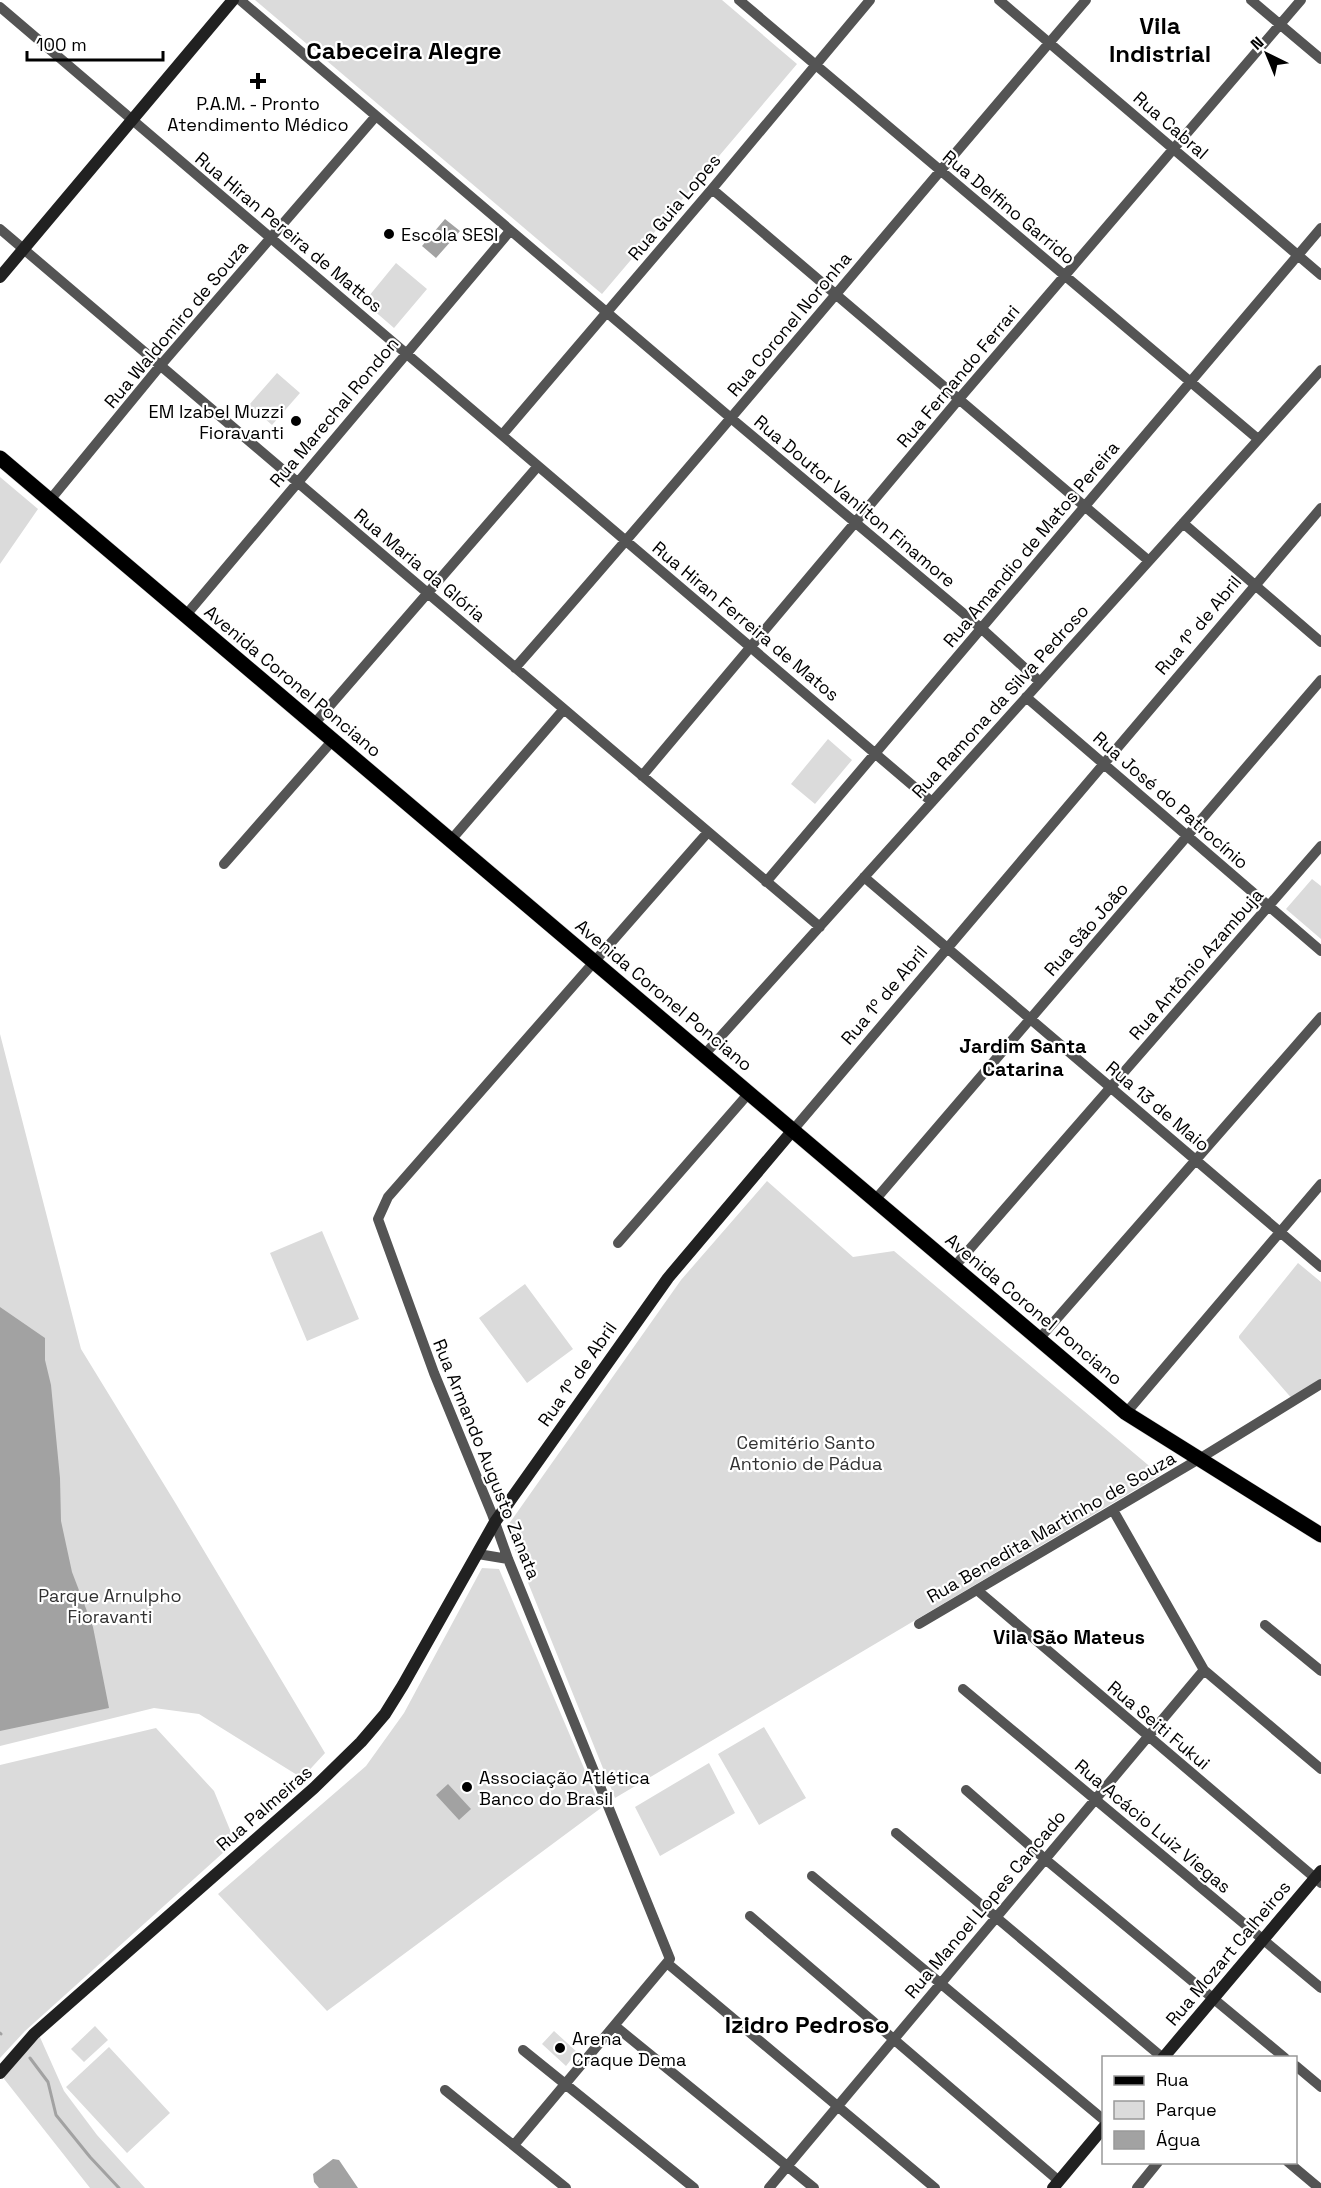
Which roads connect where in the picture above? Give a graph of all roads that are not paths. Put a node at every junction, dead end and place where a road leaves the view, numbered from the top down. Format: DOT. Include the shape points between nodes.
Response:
graph roads {
  1 [pos="233,0"];
  2 [pos="240,0"];
  3 [pos="739,0"];
  4 [pos="870,0"];
  5 [pos="999,0"];
  6 [pos="1086,0"];
  7 [pos="1251,0"];
  8 [pos="1301,0"];
  9 [pos="0,7"];
  10 [pos="1280,25"];
  11 [pos="1049,43"];
  12 [pos="1321,60"];
  13 [pos="815,65"];
  14 [pos="376,116"];
  15 [pos="132,120"];
  16 [pos="1174,149"];
  17 [pos="939,170"];
  18 [pos="712,189"];
  19 [pos="1321,228"];
  20 [pos="0,229"];
  21 [pos="510,231"];
  22 [pos="271,238"];
  23 [pos="23,249"];
  24 [pos="1297,255"];
  25 [pos="1066,276"];
  26 [pos="1321,276"];
  27 [pos="0,277"];
  28 [pos="836,294"];
  29 [pos="606,312"];
  30 [pos="406,353"];
  31 [pos="160,366"];
  32 [pos="1321,369"];
  33 [pos="1191,382"];
  34 [pos="959,399"];
  35 [pos="732,419"];
  36 [pos="502,435"];
  37 [pos="1258,439"];
  38 [pos="0,458"];
  39 [pos="538,466"];
  40 [pos="297,482"];
  41 [pos="50,500"];
  42 [pos="1085,506"];
  43 [pos="1321,508"];
  44 [pos="1183,523"];
  45 [pos="856,524"];
  46 [pos="627,542"];
  47 [pos="1149,561"];
  48 [pos="1255,586"];
  49 [pos="427,593"];
  50 [pos="186,615"];
  51 [pos="982,629"];
  52 [pos="1321,642"];
  53 [pos="751,647"];
  54 [pos="515,668"];
  55 [pos="1321,680"];
  56 [pos="1040,682"];
  57 [pos="1026,697"];
  58 [pos="564,710"];
  59 [pos="314,724"];
  60 [pos="333,740"];
  61 [pos="875,753"];
  62 [pos="1104,764"];
  63 [pos="642,776"];
  64 [pos="932,802"];
  65 [pos="708,832"];
  66 [pos="1187,836"];
  67 [pos="451,840"];
  68 [pos="1321,846"];
  69 [pos="224,864"];
  70 [pos="864,877"];
  71 [pos="766,882"];
  72 [pos="1269,906"];
  73 [pos="820,927"];
  74 [pos="948,948"];
  75 [pos="1321,951"];
  76 [pos="593,961"];
  77 [pos="1321,1017"];
  78 [pos="1030,1019"];
  79 [pos="704,1055"];
  80 [pos="1111,1088"];
  81 [pos="749,1093"];
  82 [pos="793,1130"];
  83 [pos="1196,1160"];
  84 [pos="1321,1184"];
  85 [pos="875,1200"];
  86 [pos="1280,1232"];
  87 [pos="618,1243"];
  88 [pos="954,1267"];
  89 [pos="1321,1267"];
  90 [pos="1039,1339"];
  91 [pos="1321,1384"];
  92 [pos="1126,1413"];
  93 [pos="1199,1459"];
  94 [pos="1113,1510"];
  95 [pos="495,1522"];
  96 [pos="1321,1535"];
  97 [pos="478,1554"];
  98 [pos="508,1559"];
  99 [pos="977,1590"];
  100 [pos="919,1624"];
  101 [pos="1265,1625"];
  102 [pos="1201,1665"];
  103 [pos="1321,1671"];
  104 [pos="963,1689"];
  105 [pos="1148,1737"];
  106 [pos="1321,1769"];
  107 [pos="966,1790"];
  108 [pos="1095,1800"];
  109 [pos="896,1833"];
  110 [pos="1045,1859"];
  111 [pos="812,1876"];
  112 [pos="1319,1878"];
  113 [pos="750,1916"];
  114 [pos="996,1917"];
  115 [pos="1263,1940"];
  116 [pos="667,1963"];
  117 [pos="940,1983"];
  118 [pos="1321,1988"];
  119 [pos="1213,1999"];
  120 [pos="615,2026"];
  121 [pos="893,2038"];
  122 [pos="523,2050"];
  123 [pos="1162,2056"];
  124 [pos="1164,2056"];
  125 [pos="1283,2056"];
  126 [pos="1297,2067"];
  127 [pos="0,2073"];
  128 [pos="565,2084"];
  129 [pos="1321,2087"];
  130 [pos="445,2090"];
  131 [pos="838,2107"];
  132 [pos="1102,2118"];
  133 [pos="1102,2129"];
  134 [pos="514,2145"];
  135 [pos="1157,2164"];
  136 [pos="1289,2164"];
  137 [pos="788,2165"];
  138 [pos="1056,2184"];
  139 [pos="566,2188"];
  140 [pos="694,2188"];
  141 [pos="769,2188"];
  142 [pos="814,2188"];
  143 [pos="935,2188"];
  144 [pos="1137,2188"];
  145 [pos="1318,2188"];
  1 -- 15 [label="street"];
  2 -- 14 [label="street, Rua Doutor Vanilton Finamore"];
  3 -- 13 [label="street, Rua Delfino Garrido"];
  4 -- 13 [label="street, Rua Guia Lopes"];
  5 -- 11 [label="street, Rua Cabral"];
  6 -- 11 [label="street, Rua Coronel Noronha"];
  7 -- 10 [label="street"];
  8 -- 10 [label="street, Rua Fernando Ferrari"];
  9 -- 15 [label="street, Rua Hiran Pereira de Mattos"];
  10 -- 12 [label="street"];
  10 -- 16 [label="street, Rua Fernando Ferrari"];
  11 -- 16 [label="street, Rua Cabral"];
  11 -- 17 [label="street, Rua Coronel Noronha"];
  13 -- 17 [label="street, Rua Delfino Garrido"];
  13 -- 18 [label="street, Rua Guia Lopes"];
  14 -- 21 [label="street, Rua Doutor Vanilton Finamore"];
  14 -- 22 [label="street, Rua Waldomiro de Souza"];
  15 -- 22 [label="street, Rua Hiran Pereira de Mattos"];
  15 -- 23 [label="street"];
  16 -- 24 [label="street, Rua Cabral"];
  16 -- 25 [label="street, Rua Fernando Ferrari"];
  17 -- 25 [label="street, Rua Delfino Garrido"];
  17 -- 28 [label="street, Rua Coronel Noronha"];
  18 -- 28 [label="street"];
  18 -- 29 [label="street, Rua Guia Lopes"];
  19 -- 24 [label="street, Rua Amandio de Matos Pereira"];
  20 -- 23 [label="street, Rua Maria da Glória"];
  21 -- 29 [label="street, Rua Doutor Vanilton Finamore"];
  21 -- 30 [label="street, Rua Marechal Rondon"];
  22 -- 30 [label="street, Rua Hiran Pereira de Mattos"];
  22 -- 31 [label="street, Rua Waldomiro de Souza"];
  23 -- 27 [label="street"];
  23 -- 31 [label="street, Rua Maria da Glória"];
  24 -- 26 [label="street, Rua Cabral"];
  24 -- 33 [label="street, Rua Amandio de Matos Pereira"];
  25 -- 33 [label="street, Rua Delfino Garrido"];
  25 -- 34 [label="street, Rua Fernando Ferrari"];
  28 -- 34 [label="street"];
  28 -- 35 [label="street, Rua Coronel Noronha"];
  29 -- 35 [label="street, Rua Doutor Vanilton Finamore"];
  29 -- 36 [label="street, Rua Guia Lopes"];
  30 -- 36 [label="street, Rua Hiran Pereira de Mattos"];
  30 -- 40 [label="street, Rua Marechal Rondon"];
  31 -- 40 [label="street, Rua Maria da Glória"];
  31 -- 41 [label="street, Rua Waldomiro de Souza"];
  32 -- 37 [label="street, Rua Ramona da Silva Pedroso"];
  33 -- 37 [label="street, Rua Delfino Garrido"];
  33 -- 42 [label="street, Rua Amandio de Matos Pereira"];
  34 -- 42 [label="street"];
  34 -- 45 [label="street, Rua Fernando Ferrari"];
  35 -- 45 [label="street, Rua Doutor Vanilton Finamore"];
  35 -- 46 [label="street, Rua Coronel Noronha"];
  36 -- 39 [label="street, Rua Hiran Ferreira de Matos"];
  37 -- 44 [label="street, Rua Ramona da Silva Pedroso"];
  38 -- 41 [label="main road, Avenida Coronel Ponciano"];
  39 -- 46 [label="street, Rua Hiran Ferreira de Matos"];
  39 -- 49 [label="street"];
  40 -- 49 [label="street, Rua Maria da Glória"];
  40 -- 50 [label="street, Rua Marechal Rondon"];
  41 -- 50 [label="main road, Avenida Coronel Ponciano"];
  42 -- 47 [label="street"];
  42 -- 51 [label="street, Rua Amandio de Matos Pereira"];
  43 -- 48 [label="street, Rua 1º de Abril"];
  44 -- 47 [label="street, Rua Ramona da Silva Pedroso"];
  44 -- 48 [label="street"];
  45 -- 51 [label="street, Rua Doutor Vanilton Finamore"];
  45 -- 53 [label="street, Rua Fernando Ferrari"];
  46 -- 53 [label="street, Rua Hiran Ferreira de Matos"];
  46 -- 54 [label="street, Rua Coronel Noronha"];
  47 -- 56 [label="street, Rua Ramona da Silva Pedroso"];
  48 -- 52 [label="street"];
  48 -- 62 [label="street, Rua 1º de Abril"];
  49 -- 54 [label="street, Rua Maria da Glória"];
  49 -- 59 [label="street"];
  50 -- 59 [label="main road, Avenida Coronel Ponciano"];
  51 -- 56 [label="street, Rua Doutor Vanilton Finamore"];
  51 -- 61 [label="street, Rua Amandio de Matos Pereira"];
  53 -- 61 [label="street, Rua Hiran Ferreira de Matos"];
  53 -- 63 [label="street, Rua Fernando Ferrari"];
  54 -- 58 [label="street, Rua Maria da Glória"];
  55 -- 66 [label="street, Rua São João"];
  56 -- 57 [label="street, Rua Ramona da Silva Pedroso"];
  57 -- 62 [label="street, Rua José do Patrocínio"];
  57 -- 64 [label="street, Rua Ramona da Silva Pedroso"];
  58 -- 63 [label="street, Rua Maria da Glória"];
  58 -- 67 [label="street"];
  59 -- 60 [label="main road, Avenida Coronel Ponciano"];
  60 -- 67 [label="main road, Avenida Coronel Ponciano"];
  60 -- 69 [label="street"];
  61 -- 64 [label="street, Rua Hiran Ferreira de Matos"];
  61 -- 71 [label="street, Rua Amandio de Matos Pereira"];
  62 -- 66 [label="street, Rua José do Patrocínio"];
  62 -- 74 [label="street, Rua 1º de Abril"];
  63 -- 65 [label="street, Rua Maria da Glória"];
  64 -- 70 [label="street, Rua Ramona da Silva Pedroso"];
  65 -- 71 [label="street, Rua Maria da Glória"];
  65 -- 76 [label="street, Rua Armando Augusto Zanata"];
  66 -- 72 [label="street, Rua José do Patrocínio"];
  66 -- 78 [label="street, Rua São João"];
  67 -- 76 [label="main road, Avenida Coronel Ponciano"];
  68 -- 72 [label="street, Rua Antônio Azambuja"];
  70 -- 73 [label="street, Rua Ramona da Silva Pedroso"];
  70 -- 74 [label="street, Rua 13 de Maio"];
  71 -- 73 [label="street, Rua Maria da Glória"];
  72 -- 75 [label="street, Rua José do Patrocínio"];
  72 -- 80 [label="street, Rua Antônio Azambuja"];
  73 -- 79 [label="street, Rua Ramona da Silva Pedroso"];
  74 -- 78 [label="street, Rua 13 de Maio"];
  74 -- 82 [label="street, Rua 1º de Abril"];
  76 -- 79 [label="main road, Avenida Coronel Ponciano"];
  76 -- 95 [label="street, Rua Armando Augusto Zanata" via="388,1197 378,1219 429,1362"];
  77 -- 83 [label="street"];
  78 -- 80 [label="street, Rua 13 de Maio"];
  78 -- 85 [label="street, Rua São João"];
  79 -- 81 [label="main road, Avenida Coronel Ponciano"];
  80 -- 83 [label="street, Rua 13 de Maio"];
  80 -- 88 [label="street, Rua Antônio Azambuja"];
  81 -- 82 [label="main road, Avenida Coronel Ponciano"];
  81 -- 87 [label="street"];
  82 -- 85 [label="main road, Avenida Coronel Ponciano"];
  82 -- 95 [label="street, Rua 1º de Abril" via="668,1278"];
  83 -- 86 [label="street, Rua 13 de Maio"];
  83 -- 90 [label="street"];
  84 -- 86 [label="street"];
  85 -- 88 [label="main road, Avenida Coronel Ponciano"];
  86 -- 89 [label="street, Rua 13 de Maio"];
  86 -- 92 [label="street"];
  88 -- 90 [label="main road, Avenida Coronel Ponciano"];
  90 -- 92 [label="main road, Avenida Coronel Ponciano"];
  91 -- 93 [label="street, Rua Benedita Martinho de Souza"];
  92 -- 93 [label="main road, Avenida Coronel Ponciano"];
  93 -- 94 [label="street, Rua Benedita Martinho de Souza"];
  93 -- 96 [label="main road, Avenida Coronel Ponciano"];
  94 -- 99 [label="street, Rua Benedita Martinho de Souza"];
  94 -- 102 [label="street"];
  95 -- 97 [label="street, Rua Palmeiras"];
  95 -- 98 [label="street, Rua Armando Augusto Zanata"];
  97 -- 98 [label="street"];
  97 -- 127 [label="street, Rua Palmeiras" via="403,1686 361,1742 314,1788 34,2034"];
  98 -- 116 [label="street, Rua Armando Augusto Zanata" via="670,1959"];
  99 -- 100 [label="street, Rua Benedita Martinho de Souza"];
  99 -- 105 [label="street, Rua Seiti Fukui"];
  101 -- 103 [label="street"];
  102 -- 105 [label="street, Rua Manoel Lopes Cancado"];
  102 -- 106 [label="street"];
  104 -- 108 [label="street, Rua Acácio Luiz Viegas"];
  105 -- 108 [label="street, Rua Manoel Lopes Cancado"];
  105 -- 112 [label="street, Rua Seiti Fukui"];
  107 -- 110 [label="street"];
  108 -- 110 [label="street, Rua Manoel Lopes Cancado"];
  108 -- 115 [label="street, Rua Acácio Luiz Viegas"];
  109 -- 114 [label="street"];
  110 -- 114 [label="street, Rua Manoel Lopes Cancado"];
  110 -- 119 [label="street"];
  111 -- 117 [label="street"];
  112 -- 115 [label="street, Rua Mozart Calheiros"];
  113 -- 121 [label="street"];
  114 -- 117 [label="street, Rua Manoel Lopes Cancado"];
  114 -- 123 [label="street"];
  115 -- 118 [label="street, Rua Acácio Luiz Viegas"];
  115 -- 119 [label="street, Rua Mozart Calheiros"];
  116 -- 120 [label="street"];
  116 -- 131 [label="street"];
  117 -- 121 [label="street, Rua Manoel Lopes Cancado"];
  117 -- 132 [label="street"];
  119 -- 124 [label="street, Rua Mozart Calheiros"];
  119 -- 125 [label="street"];
  120 -- 128 [label="street"];
  120 -- 137 [label="street"];
  121 -- 131 [label="street, Rua Manoel Lopes Cancado"];
  121 -- 138 [label="street"];
  122 -- 128 [label="street"];
  126 -- 129 [label="street"];
  128 -- 134 [label="street"];
  128 -- 140 [label="street"];
  130 -- 134 [label="street"];
  131 -- 137 [label="street, Rua Manoel Lopes Cancado"];
  131 -- 143 [label="street"];
  133 -- 138 [label="street"];
  134 -- 139 [label="street"];
  135 -- 144 [label="street"];
  136 -- 145 [label="street"];
  137 -- 141 [label="street, Rua Manoel Lopes Cancado"];
  137 -- 142 [label="street"];
}
